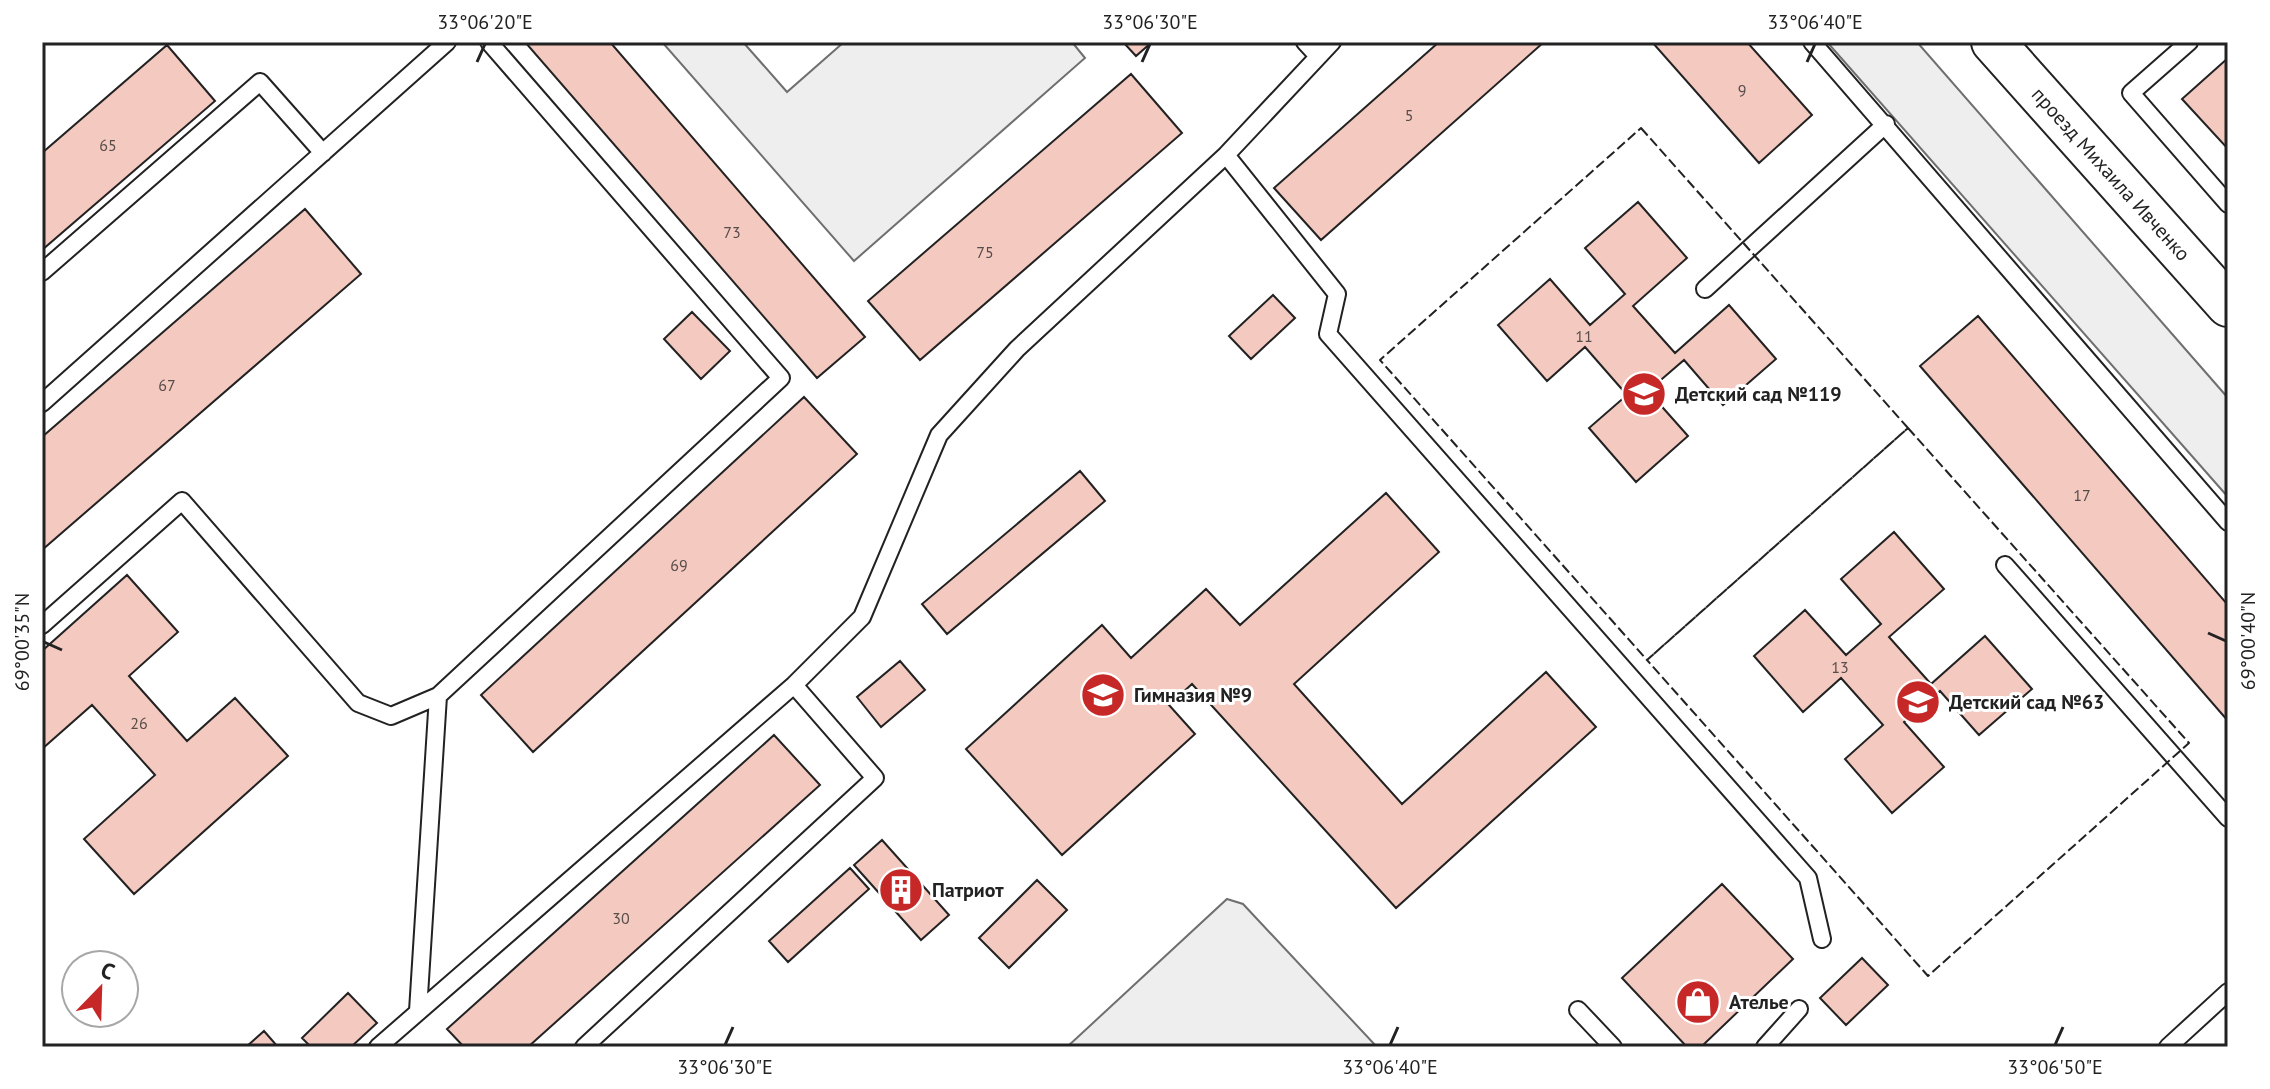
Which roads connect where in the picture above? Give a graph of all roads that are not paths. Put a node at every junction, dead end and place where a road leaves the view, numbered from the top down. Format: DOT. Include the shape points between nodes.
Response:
graph roads {
  1 [pos="447,42"];
  2 [pos="489,42"];
  3 [pos="1305,42"];
  4 [pos="1332,42"];
  5 [pos="1812,42"];
  6 [pos="2189,42"];
  7 [pos="2007,47"];
  8 [pos="1317,55"];
  9 [pos="1886,124"];
  10 [pos="323,153"];
  11 [pos="1226,155"];
  12 [pos="2228,204"];
  13 [pos="42,272"];
  14 [pos="1705,289"];
  15 [pos="2226,300"];
  16 [pos="42,403"];
  17 [pos="2228,522"];
  18 [pos="2005,565"];
  19 [pos="42,625"];
  20 [pos="794,685"];
  21 [pos="438,696"];
  22 [pos="2228,818"];
  23 [pos="1822,939"];
  24 [pos="2228,992"];
  25 [pos="1799,1009"];
  26 [pos="1578,1010"];
  27 [pos="418,1011"];
  28 [pos="378,1047"];
  29 [pos="584,1047"];
  30 [pos="1613,1047"];
  31 [pos="1765,1047"];
  32 [pos="2168,1047"];
  1 -- 10 [label="lane"];
  2 -- 21 [label="lane" via="781,378"];
  3 -- 8 [label="lane"];
  4 -- 8 [label="lane"];
  5 -- 9 [label="lane"];
  6 -- 12 [label="lane" via="2131,93"];
  7 -- 15 [label="street, проезд Михаила Ивченко"];
  8 -- 11 [label="lane"];
  9 -- 14 [label="lane"];
  9 -- 17 [label="lane"];
  10 -- 13 [label="lane" via="260,82"];
  10 -- 16 [label="lane"];
  11 -- 20 [label="lane" via="1017,349 939,435 862,617"];
  11 -- 23 [label="lane" via="1337,294 1328,334 1808,878"];
  18 -- 22 [label="lane"];
  19 -- 21 [label="lane" via="182,501 358,703 391,716"];
  20 -- 27 [label="lane"];
  20 -- 29 [label="lane" via="875,778"];
  21 -- 27 [label="lane"];
  24 -- 32 [label="lane"];
  25 -- 31 [label="lane"];
  26 -- 30 [label="lane"];
  27 -- 28 [label="lane"];
}
